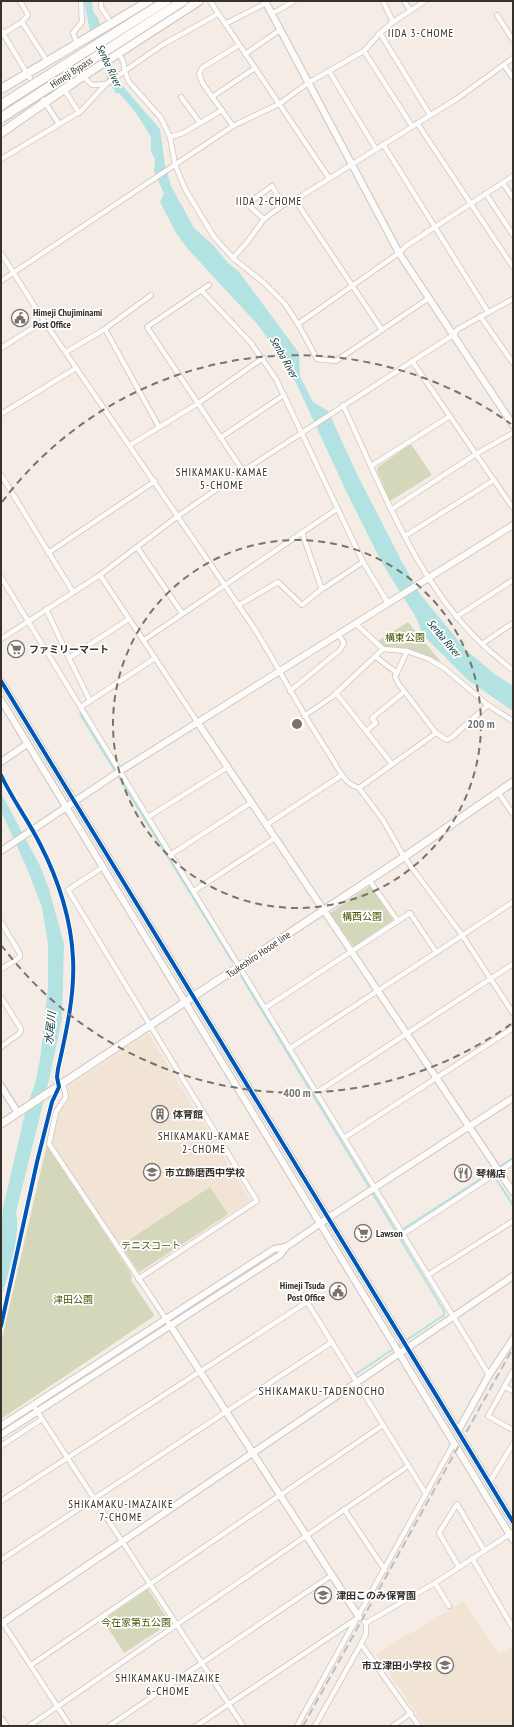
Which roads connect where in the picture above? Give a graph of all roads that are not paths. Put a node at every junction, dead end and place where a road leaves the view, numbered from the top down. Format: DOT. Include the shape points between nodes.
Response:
graph roads {
  1 [pos="20,1"];
  2 [pos="81,1"];
  3 [pos="101,1"];
  4 [pos="149,1"];
  5 [pos="166,1"];
  6 [pos="183,1"];
  7 [pos="199,1"];
  8 [pos="210,1"];
  9 [pos="294,1"];
  10 [pos="383,1"];
  11 [pos="404,1"];
  12 [pos="425,1"];
  13 [pos="265,2"];
  14 [pos="410,10"];
  15 [pos="271,13"];
  16 [pos="218,14"];
  17 [pos="497,15"];
  18 [pos="109,21"];
  19 [pos="22,22"];
  20 [pos="393,22"];
  21 [pos="225,24"];
  22 [pos="280,30"];
  23 [pos="2,32"];
  24 [pos="380,33"];
  25 [pos="513,40"];
  26 [pos="74,45"];
  27 [pos="239,45"];
  28 [pos="364,51"];
  29 [pos="118,52"];
  30 [pos="245,54"];
  31 [pos="513,58"];
  32 [pos="47,61"];
  33 [pos="504,65"];
  34 [pos="255,68"];
  35 [pos="75,70"];
  36 [pos="329,71"];
  37 [pos="26,72"];
  38 [pos="125,72"];
  39 [pos="83,76"];
  40 [pos="513,78"];
  41 [pos="308,83"];
  42 [pos="106,84"];
  43 [pos="1,89"];
  44 [pos="64,89"];
  45 [pos="212,96"];
  46 [pos="180,97"];
  47 [pos="45,103"];
  48 [pos="279,104"];
  49 [pos="1,105"];
  50 [pos="222,110"];
  51 [pos="79,113"];
  52 [pos="430,115"];
  53 [pos="1,118"];
  54 [pos="200,123"];
  55 [pos="417,123"];
  56 [pos="59,124"];
  57 [pos="1,125"];
  58 [pos="233,126"];
  59 [pos="412,126"];
  60 [pos="1,133"];
  61 [pos="170,137"];
  62 [pos="383,144"];
  63 [pos="376,149"];
  64 [pos="1,159"];
  65 [pos="175,164"];
  66 [pos="353,164"];
  67 [pos="513,176"];
  68 [pos="329,178"];
  69 [pos="503,183"];
  70 [pos="486,194"];
  71 [pos="513,198"];
  72 [pos="295,200"];
  73 [pos="471,204"];
  74 [pos="284,205"];
  75 [pos="264,219"];
  76 [pos="434,228"];
  77 [pos="513,235"];
  78 [pos="1,253"];
  79 [pos="399,253"];
  80 [pos="233,258"];
  81 [pos="513,267"];
  82 [pos="14,274"];
  83 [pos="1,281"];
  84 [pos="209,286"];
  85 [pos="353,286"];
  86 [pos="202,291"];
  87 [pos="151,296"];
  88 [pos="429,298"];
  89 [pos="513,299"];
  90 [pos="488,312"];
  91 [pos="480,316"];
  92 [pos="44,321"];
  93 [pos="298,324"];
  94 [pos="105,330"];
  95 [pos="382,330"];
  96 [pos="453,335"];
  97 [pos="1,348"];
  98 [pos="66,352"];
  99 [pos="511,357"];
  100 [pos="263,358"];
  101 [pos="412,361"];
  102 [pos="513,363"];
  103 [pos="76,368"];
  104 [pos="284,395"];
  105 [pos="197,404"];
  106 [pos="343,406"];
  107 [pos="1,414"];
  108 [pos="450,416"];
  109 [pos="513,425"];
  110 [pos="159,427"];
  111 [pos="302,432"];
  112 [pos="513,433"];
  113 [pos="220,438"];
  114 [pos="130,445"];
  115 [pos="476,454"];
  116 [pos="372,466"];
  117 [pos="243,471"];
  118 [pos="1,475"];
  119 [pos="494,480"];
  120 [pos="155,481"];
  121 [pos="513,508"];
  122 [pos="337,509"];
  123 [pos="392,509"];
  124 [pos="178,516"];
  125 [pos="513,525"];
  126 [pos="302,532"];
  127 [pos="405,536"];
  128 [pos="137,547"];
  129 [pos="48,553"];
  130 [pos="363,562"];
  131 [pos="100,575"];
  132 [pos="1,577"];
  133 [pos="429,578"];
  134 [pos="513,580"];
  135 [pos="225,584"];
  136 [pos="322,588"];
  137 [pos="73,592"];
  138 [pos="388,603"];
  139 [pos="239,605"];
  140 [pos="46,609"];
  141 [pos="182,613"];
  142 [pos="456,617"];
  143 [pos="129,619"];
  144 [pos="28,620"];
  145 [pos="355,623"];
  146 [pos="513,623"];
  147 [pos="338,634"];
  148 [pos="1,638"];
  149 [pos="144,640"];
  150 [pos="482,644"];
  151 [pos="383,648"];
  152 [pos="407,651"];
  153 [pos="376,657"];
  154 [pos="69,658"];
  155 [pos="155,658"];
  156 [pos="512,668"];
  157 [pos="280,670"];
  158 [pos="397,673"];
  159 [pos="1,681"];
  160 [pos="290,691"];
  161 [pos="404,692"];
  162 [pos="336,693"];
  163 [pos="1,700"];
  164 [pos="90,701"];
  165 [pos="488,705"];
  166 [pos="81,707"];
  167 [pos="304,716"];
  168 [pos="513,721"];
  169 [pos="198,723"];
  170 [pos="366,731"];
  171 [pos="436,733"];
  172 [pos="27,744"];
  173 [pos="1,762"];
  174 [pos="392,764"];
  175 [pos="228,767"];
  176 [pos="120,771"];
  177 [pos="342,775"];
  178 [pos="513,782"];
  179 [pos="359,788"];
  180 [pos="498,792"];
  181 [pos="75,802"];
  182 [pos="252,802"];
  183 [pos="66,808"];
  184 [pos="513,814"];
  185 [pos="148,817"];
  186 [pos="266,825"];
  187 [pos="275,838"];
  188 [pos="1,851"];
  189 [pos="170,855"];
  190 [pos="404,857"];
  191 [pos="103,867"];
  192 [pos="369,880"];
  193 [pos="194,891"];
  194 [pos="513,902"];
  195 [pos="324,910"];
  196 [pos="398,921"];
  197 [pos="1,922"];
  198 [pos="3,929"];
  199 [pos="462,935"];
  200 [pos="352,952"];
  201 [pos="436,952"];
  202 [pos="513,964"];
  203 [pos="239,966"];
  204 [pos="1,969"];
  205 [pos="491,979"];
  206 [pos="378,990"];
  207 [pos="1,997"];
  208 [pos="193,997"];
  209 [pos="185,1002"];
  210 [pos="6,1004"];
  211 [pos="1,1007"];
  212 [pos="264,1008"];
  213 [pos="513,1013"];
  214 [pos="150,1026"];
  215 [pos="513,1028"];
  216 [pos="406,1033"];
  217 [pos="1,1047"];
  218 [pos="289,1048"];
  219 [pos="436,1077"];
  220 [pos="63,1084"];
  221 [pos="1,1086"];
  222 [pos="316,1093"];
  223 [pos="513,1098"];
  224 [pos="18,1113"];
  225 [pos="1,1124"];
  226 [pos="469,1126"];
  227 [pos="344,1138"];
  228 [pos="513,1162"];
  229 [pos="500,1171"];
  230 [pos="374,1188"];
  231 [pos="513,1192"];
  232 [pos="328,1218"];
  233 [pos="513,1222"];
  234 [pos="320,1224"];
  235 [pos="403,1234"];
  236 [pos="286,1247"];
  237 [pos="428,1275"];
  238 [pos="513,1276"];
  239 [pos="138,1279"];
  240 [pos="166,1318"];
  241 [pos="453,1318"];
  242 [pos="170,1325"];
  243 [pos="513,1339"];
  244 [pos="332,1342"];
  245 [pos="408,1348"];
  246 [pos="399,1353"];
  247 [pos="513,1371"];
  248 [pos="200,1372"];
  249 [pos="489,1375"];
  250 [pos="357,1382"];
  251 [pos="504,1387"];
  252 [pos="513,1391"];
  253 [pos="33,1405"];
  254 [pos="37,1411"];
  255 [pos="226,1413"];
  256 [pos="42,1419"];
  257 [pos="384,1425"];
  258 [pos="1,1426"];
  259 [pos="513,1430"];
  260 [pos="458,1431"];
  261 [pos="1,1435"];
  262 [pos="454,1443"];
  263 [pos="513,1444"];
  264 [pos="1,1446"];
  265 [pos="252,1454"];
  266 [pos="68,1458"];
  267 [pos="408,1466"];
  268 [pos="489,1483"];
  269 [pos="426,1494"];
  270 [pos="280,1496"];
  271 [pos="95,1499"];
  272 [pos="1,1501"];
  273 [pos="344,1509"];
  274 [pos="513,1522"];
  275 [pos="306,1535"];
  276 [pos="512,1535"];
  277 [pos="123,1542"];
  278 [pos="484,1550"];
  279 [pos="472,1558"];
  280 [pos="1,1560"];
  281 [pos="459,1567"];
  282 [pos="385,1570"];
  283 [pos="332,1575"];
  284 [pos="435,1583"];
  285 [pos="151,1584"];
  286 [pos="449,1606"];
  287 [pos="359,1617"];
  288 [pos="2,1623"];
  289 [pos="366,1623"];
  290 [pos="176,1624"];
  291 [pos="513,1628"];
  292 [pos="361,1644"];
  293 [pos="202,1663"];
  294 [pos="31,1666"];
  295 [pos="228,1704"];
  296 [pos="58,1707"];
  297 [pos="411,1713"];
  298 [pos="1,1720"];
  299 [pos="5,1726"];
  300 [pos="30,1726"];
  301 [pos="70,1726"];
  302 [pos="109,1726"];
  303 [pos="196,1726"];
  304 [pos="243,1726"];
  305 [pos="297,1726"];
  306 [pos="315,1726"];
  307 [pos="393,1726"];
  308 [pos="419,1726"];
  1 -- 19 [label="street" via="28,15"];
  2 -- 26 [label="street" via="82,22 73,33"];
  3 -- 18 [label="street" via="101,7"];
  4 -- 18 [label="highway"];
  5 -- 49 [label="highway, Himeji Bypass, bridge"];
  6 -- 35 [label="highway, Himeji Bypass, bridge"];
  7 -- 29 [label="highway"];
  8 -- 16 [label="street"];
  9 -- 15 [label="street"];
  10 -- 20 [label="street"];
  11 -- 14 [label="street"];
  12 -- 14 [label="street"];
  13 -- 15 [label="street"];
  13 -- 21 [label="street"];
  14 -- 20 [label="street"];
  15 -- 22 [label="street"];
  16 -- 21 [label="street"];
  16 -- 38 [label="street" via="162,45"];
  17 -- 25 [label="street"];
  18 -- 26 [label="highway"];
  19 -- 23 [label="street"];
  19 -- 32 [label="street"];
  20 -- 24 [label="street"];
  21 -- 27 [label="street"];
  22 -- 30 [label="street"];
  22 -- 41 [label="street"];
  23 -- 37 [label="street"];
  24 -- 28 [label="street"];
  24 -- 52 [label="street"];
  26 -- 32 [label="highway"];
  26 -- 39 [label="street"];
  27 -- 30 [label="street"];
  27 -- 45 [label="street" via="202,68 199,74"];
  28 -- 36 [label="street"];
  28 -- 59 [label="street"];
  29 -- 38 [label="street"];
  29 -- 39 [label="highway"];
  30 -- 34 [label="street"];
  31 -- 33 [label="street"];
  32 -- 37 [label="highway"];
  33 -- 40 [label="street"];
  33 -- 52 [label="street"];
  34 -- 45 [label="street"];
  34 -- 48 [label="street"];
  35 -- 53 [label="highway, Himeji Bypass, bridge"];
  35 -- 57 [label="highway, bridge"];
  36 -- 41 [label="street"];
  36 -- 63 [label="street"];
  37 -- 43 [label="highway"];
  37 -- 47 [label="street"];
  38 -- 42 [label="street"];
  38 -- 61 [label="street" via="129,82 160,118"];
  39 -- 42 [label="street" via="92,85"];
  39 -- 44 [label="highway"];
  41 -- 48 [label="street"];
  41 -- 66 [label="street"];
  42 -- 51 [label="street"];
  44 -- 47 [label="highway"];
  44 -- 51 [label="street"];
  45 -- 50 [label="street"];
  46 -- 54 [label="street"];
  47 -- 56 [label="street"];
  47 -- 60 [label="highway"];
  48 -- 58 [label="street"];
  48 -- 68 [label="street"];
  50 -- 54 [label="street"];
  50 -- 58 [label="street"];
  51 -- 56 [label="street"];
  52 -- 55 [label="street"];
  54 -- 61 [label="street"];
  55 -- 59 [label="street"];
  55 -- 73 [label="street"];
  56 -- 64 [label="street"];
  58 -- 65 [label="street"];
  59 -- 62 [label="street"];
  61 -- 65 [label="street"];
  62 -- 63 [label="street"];
  62 -- 76 [label="street"];
  63 -- 66 [label="street"];
  65 -- 80 [label="street" via="189,196 214,237"];
  65 -- 82 [label="street"];
  66 -- 68 [label="street"];
  66 -- 79 [label="street"];
  67 -- 69 [label="street"];
  68 -- 72 [label="street"];
  69 -- 70 [label="street"];
  69 -- 71 [label="street"];
  70 -- 73 [label="street"];
  70 -- 77 [label="street"];
  72 -- 74 [label="street"];
  72 -- 85 [label="street"];
  73 -- 76 [label="street"];
  73 -- 81 [label="street"];
  74 -- 75 [label="street"];
  74 -- 75 [label="street" via="272,186 247,204"];
  75 -- 80 [label="street"];
  76 -- 79 [label="street"];
  76 -- 90 [label="street"];
  78 -- 82 [label="street"];
  79 -- 85 [label="street"];
  79 -- 88 [label="street"];
  80 -- 93 [label="street" via="285,304"];
  82 -- 83 [label="street"];
  82 -- 92 [label="street"];
  84 -- 86 [label="street"];
  85 -- 93 [label="street"];
  85 -- 95 [label="street"];
  86 -- 100 [label="street" via="237,326"];
  86 -- 105 [label="street" via="147,328"];
  87 -- 94 [label="street"];
  88 -- 95 [label="street"];
  88 -- 96 [label="street"];
  89 -- 90 [label="street"];
  90 -- 91 [label="street"];
  91 -- 96 [label="street" via="458,329"];
  91 -- 99 [label="street"];
  92 -- 97 [label="street"];
  92 -- 98 [label="street"];
  93 -- 95 [label="street" via="317,359 336,361"];
  94 -- 98 [label="street"];
  94 -- 110 [label="street"];
  96 -- 101 [label="street"];
  96 -- 109 [label="street"];
  98 -- 103 [label="street"];
  99 -- 102 [label="street"];
  100 -- 104 [label="street"];
  100 -- 105 [label="street"];
  101 -- 106 [label="street"];
  101 -- 108 [label="street"];
  103 -- 107 [label="street"];
  103 -- 114 [label="street"];
  104 -- 111 [label="street"];
  104 -- 113 [label="street"];
  105 -- 110 [label="street"];
  105 -- 113 [label="street"];
  106 -- 111 [label="street"];
  106 -- 116 [label="street"];
  108 -- 115 [label="street"];
  108 -- 116 [label="street"];
  110 -- 114 [label="street"];
  111 -- 117 [label="street"];
  111 -- 122 [label="street"];
  112 -- 115 [label="street"];
  113 -- 117 [label="street"];
  114 -- 120 [label="street"];
  115 -- 119 [label="street"];
  115 -- 123 [label="street"];
  116 -- 123 [label="street"];
  117 -- 124 [label="street"];
  118 -- 129 [label="street"];
  119 -- 121 [label="street"];
  119 -- 127 [label="street"];
  120 -- 124 [label="street"];
  120 -- 129 [label="street"];
  122 -- 126 [label="street"];
  122 -- 130 [label="street"];
  123 -- 127 [label="street"];
  124 -- 128 [label="street"];
  124 -- 135 [label="street"];
  125 -- 133 [label="street"];
  126 -- 135 [label="street"];
  126 -- 136 [label="street"];
  127 -- 133 [label="street"];
  128 -- 131 [label="street"];
  128 -- 141 [label="street"];
  129 -- 137 [label="street"];
  130 -- 136 [label="street"];
  130 -- 138 [label="street"];
  131 -- 137 [label="street"];
  131 -- 143 [label="street"];
  132 -- 144 [label="street"];
  133 -- 138 [label="street"];
  133 -- 142 [label="street"];
  134 -- 142 [label="street"];
  135 -- 139 [label="street"];
  135 -- 141 [label="street"];
  136 -- 139 [label="street" via="302,605 278,582"];
  137 -- 140 [label="street"];
  138 -- 145 [label="street"];
  139 -- 157 [label="street"];
  140 -- 144 [label="street"];
  140 -- 154 [label="street"];
  141 -- 149 [label="street"];
  142 -- 150 [label="street"];
  143 -- 149 [label="street"];
  143 -- 154 [label="street"];
  144 -- 148 [label="street"];
  144 -- 166 [label="street"];
  145 -- 147 [label="street"];
  145 -- 151 [label="street"];
  146 -- 150 [label="street"];
  147 -- 157 [label="street"];
  147 -- 160 [label="street" via="344,643 340,650"];
  149 -- 155 [label="street"];
  150 -- 156 [label="street"];
  151 -- 152 [label="street"];
  151 -- 153 [label="street"];
  152 -- 158 [label="street"];
  152 -- 165 [label="street" via="444,668"];
  153 -- 158 [label="street"];
  153 -- 162 [label="street"];
  154 -- 164 [label="street"];
  155 -- 164 [label="street"];
  155 -- 169 [label="street"];
  157 -- 160 [label="street"];
  157 -- 169 [label="street"];
  158 -- 161 [label="street" via="394,676"];
  159 -- 181 [label="street"];
  160 -- 167 [label="street"];
  161 -- 170 [label="street" via="372,718 376,723"];
  161 -- 171 [label="street"];
  162 -- 167 [label="street"];
  162 -- 170 [label="street"];
  163 -- 172 [label="street"];
  164 -- 166 [label="street"];
  165 -- 168 [label="street"];
  165 -- 171 [label="street" via="451,738 447,740"];
  166 -- 176 [label="street"];
  167 -- 177 [label="street"];
  169 -- 175 [label="street"];
  169 -- 176 [label="street"];
  170 -- 174 [label="street"];
  171 -- 174 [label="street"];
  172 -- 173 [label="street"];
  172 -- 183 [label="street"];
  174 -- 179 [label="street"];
  175 -- 182 [label="street"];
  175 -- 185 [label="street"];
  176 -- 181 [label="street"];
  176 -- 185 [label="street"];
  177 -- 179 [label="street" via="350,784"];
  177 -- 186 [label="street"];
  178 -- 180 [label="main road, Tsukeshiro Hosoe line"];
  179 -- 190 [label="street" via="383,820"];
  180 -- 184 [label="street"];
  180 -- 190 [label="main road, Tsukeshiro Hosoe line"];
  181 -- 183 [label="street"];
  181 -- 208 [label="street"];
  182 -- 186 [label="street"];
  182 -- 189 [label="street"];
  183 -- 188 [label="street"];
  183 -- 191 [label="street"];
  185 -- 189 [label="street"];
  186 -- 187 [label="street"];
  187 -- 193 [label="street"];
  187 -- 195 [label="street"];
  189 -- 193 [label="street"];
  190 -- 192 [label="main road, Tsukeshiro Hosoe line"];
  190 -- 199 [label="street"];
  191 -- 209 [label="street"];
  191 -- 214 [label="street" via="68,890"];
  192 -- 195 [label="main road, Tsukeshiro Hosoe line"];
  192 -- 196 [label="street"];
  193 -- 203 [label="street"];
  194 -- 199 [label="street"];
  195 -- 200 [label="street"];
  195 -- 203 [label="main road, Tsukeshiro Hosoe line"];
  196 -- 200 [label="street"];
  196 -- 201 [label="street" via="410,913"];
  197 -- 198 [label="street"];
  198 -- 204 [label="street" via="20,957"];
  199 -- 201 [label="street"];
  199 -- 205 [label="street"];
  200 -- 206 [label="street"];
  200 -- 212 [label="street"];
  201 -- 206 [label="street"];
  202 -- 205 [label="street"];
  203 -- 208 [label="main road, Tsukeshiro Hosoe line"];
  203 -- 212 [label="street"];
  205 -- 213 [label="street"];
  205 -- 216 [label="street"];
  206 -- 216 [label="street"];
  206 -- 218 [label="street"];
  207 -- 210 [label="street"];
  208 -- 209 [label="main road, Tsukeshiro Hosoe line"];
  208 -- 232 [label="street"];
  209 -- 214 [label="main road, Tsukeshiro Hosoe line"];
  209 -- 234 [label="street"];
  210 -- 211 [label="street"];
  210 -- 217 [label="street" via="21,1029 20,1033"];
  212 -- 218 [label="street"];
  214 -- 220 [label="main road, Tsukeshiro Hosoe line"];
  214 -- 239 [label="street" via="257,1201"];
  215 -- 219 [label="street"];
  216 -- 219 [label="street"];
  216 -- 222 [label="street"];
  218 -- 222 [label="street"];
  219 -- 226 [label="street"];
  219 -- 227 [label="street"];
  220 -- 224 [label="main road, Tsukeshiro Hosoe line"];
  220 -- 239 [label="street" via="66,1097 56,1112 49,1144"];
  221 -- 224 [label="street"];
  222 -- 227 [label="street"];
  223 -- 226 [label="street"];
  224 -- 225 [label="main road, Tsukeshiro Hosoe line"];
  226 -- 229 [label="street"];
  226 -- 230 [label="street"];
  227 -- 230 [label="street"];
  228 -- 229 [label="street"];
  229 -- 231 [label="street"];
  229 -- 235 [label="street"];
  230 -- 232 [label="street"];
  230 -- 235 [label="street"];
  232 -- 234 [label="street"];
  232 -- 245 [label="street"];
  233 -- 237 [label="street"];
  234 -- 236 [label="street"];
  234 -- 246 [label="street"];
  235 -- 237 [label="street"];
  236 -- 240 [label="street" via="274,1248"];
  236 -- 242 [label="street" via="280,1255"];
  237 -- 241 [label="street"];
  238 -- 241 [label="street"];
  239 -- 240 [label="street"];
  240 -- 242 [label="street"];
  240 -- 253 [label="street"];
  241 -- 245 [label="street"];
  241 -- 249 [label="street"];
  242 -- 248 [label="street"];
  242 -- 254 [label="street"];
  243 -- 249 [label="street"];
  244 -- 248 [label="street" via="307,1302"];
  244 -- 250 [label="street"];
  244 -- 255 [label="street"];
  245 -- 246 [label="street"];
  245 -- 260 [label="street"];
  246 -- 250 [label="street"];
  246 -- 262 [label="street"];
  247 -- 251 [label="street"];
  248 -- 255 [label="street"];
  248 -- 266 [label="street"];
  249 -- 260 [label="street"];
  250 -- 257 [label="street"];
  250 -- 265 [label="street"];
  251 -- 252 [label="street"];
  251 -- 259 [label="street" via="488,1416"];
  253 -- 254 [label="street"];
  253 -- 258 [label="street"];
  254 -- 256 [label="street"];
  254 -- 261 [label="street"];
  255 -- 265 [label="street"];
  255 -- 271 [label="street"];
  256 -- 264 [label="street"];
  256 -- 266 [label="street"];
  257 -- 267 [label="street"];
  257 -- 270 [label="street"];
  260 -- 268 [label="street"];
  262 -- 269 [label="street"];
  262 -- 276 [label="street"];
  263 -- 268 [label="street"];
  265 -- 270 [label="street"];
  265 -- 277 [label="street"];
  266 -- 271 [label="street"];
  266 -- 272 [label="street"];
  267 -- 269 [label="street"];
  267 -- 273 [label="street"];
  268 -- 274 [label="street"];
  269 -- 282 [label="street"];
  270 -- 275 [label="street"];
  270 -- 285 [label="street"];
  271 -- 277 [label="street"];
  271 -- 280 [label="street"];
  273 -- 275 [label="street"];
  273 -- 282 [label="street"];
  275 -- 283 [label="street"];
  275 -- 290 [label="street"];
  276 -- 278 [label="street"];
  277 -- 285 [label="street"];
  277 -- 288 [label="street"];
  278 -- 279 [label="street"];
  278 -- 281 [label="street" via="457,1504 439,1533"];
  279 -- 281 [label="street"];
  279 -- 291 [label="street"];
  281 -- 284 [label="street"];
  282 -- 287 [label="street"];
  283 -- 287 [label="street"];
  283 -- 293 [label="street"];
  284 -- 286 [label="street"];
  284 -- 289 [label="street"];
  285 -- 290 [label="street"];
  285 -- 294 [label="street"];
  287 -- 289 [label="street"];
  287 -- 295 [label="street"];
  287 -- 305 [label="street"];
  288 -- 294 [label="street"];
  289 -- 292 [label="street" via="366,1634"];
  290 -- 293 [label="street"];
  290 -- 296 [label="street"];
  292 -- 297 [label="street"];
  292 -- 306 [label="street"];
  293 -- 295 [label="street"];
  293 -- 302 [label="street"];
  294 -- 296 [label="street"];
  295 -- 303 [label="street"];
  295 -- 304 [label="street"];
  296 -- 300 [label="street"];
  296 -- 301 [label="street"];
  297 -- 307 [label="street"];
  297 -- 308 [label="street"];
  298 -- 299 [label="main road"];
}
